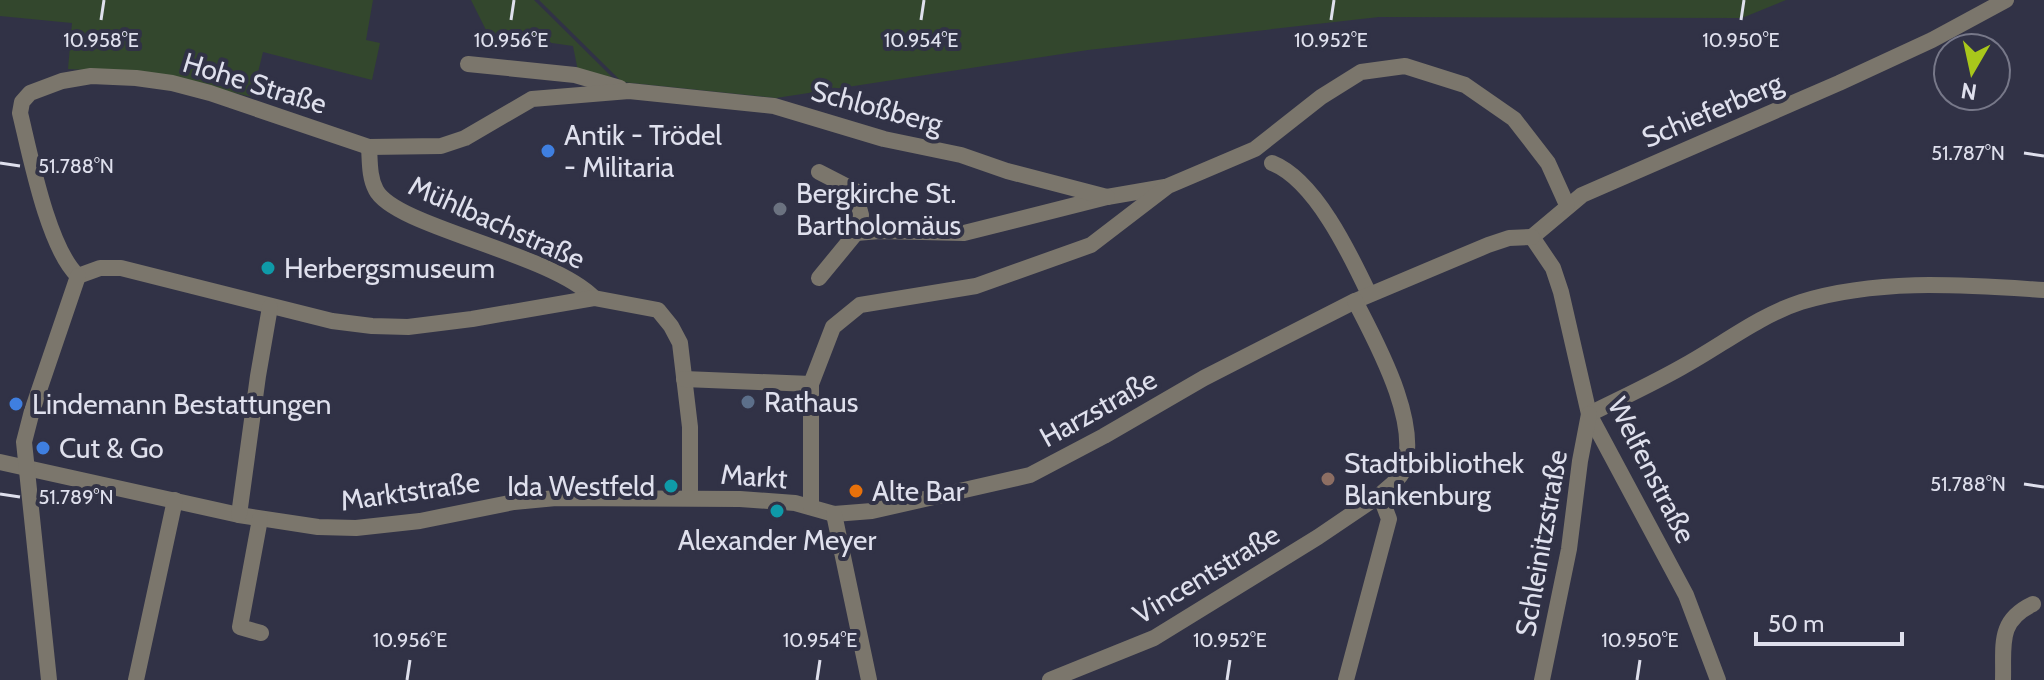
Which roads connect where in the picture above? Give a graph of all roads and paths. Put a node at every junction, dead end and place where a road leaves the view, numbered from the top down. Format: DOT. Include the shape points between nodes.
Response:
graph roads {
  1 [pos="2006,0"];
  2 [pos="468,64"];
  3 [pos="629,91"];
  4 [pos="465,138"];
  5 [pos="369,147"];
  6 [pos="1272,163"];
  7 [pos="819,172"];
  8 [pos="1168,186"];
  9 [pos="1107,197"];
  10 [pos="1567,205"];
  11 [pos="856,233"];
  12 [pos="1532,237"];
  13 [pos="78,276"];
  14 [pos="819,278"];
  15 [pos="2044,290"];
  16 [pos="1362,297"];
  17 [pos="594,298"];
  18 [pos="270,307"];
  19 [pos="684,379"];
  20 [pos="811,384"];
  21 [pos="1589,414"];
  22 [pos="0,462"];
  23 [pos="25,465"];
  24 [pos="1380,495"];
  25 [pos="690,498"];
  26 [pos="175,500"];
  27 [pos="811,507"];
  28 [pos="834,514"];
  29 [pos="239,515"];
  30 [pos="260,519"];
  31 [pos="2033,604"];
  32 [pos="261,633"];
  33 [pos="49,680"];
  34 [pos="136,680"];
  35 [pos="869,680"];
  36 [pos="1050,680"];
  37 [pos="1346,680"];
  38 [pos="1542,680"];
  39 [pos="1718,680"];
  40 [pos="2003,680"];
  1 -- 10 [label="street, Schieferberg" via="1932,40"];
  2 -- 3 [label="street, Schloßberg" via="575,75"];
  3 -- 4 [label="street, Schloßberg" via="532,99"];
  3 -- 9 [label="street, Schloßberg" via="774,106"];
  4 -- 5 [label="street, Hohe Straße" via="441,146"];
  5 -- 13 [label="street, Hohe Straße" via="172,83 91,76 30,93 20,113 31,159 64,258"];
  5 -- 17 [label="street, Mühlbachstraße" via="376,190 394,208 514,254 582,286"];
  6 -- 16 [label="street" via="1286,169 1322,211 1353,260"];
  7 -- 11 [label="street" via="854,190 861,215"];
  8 -- 9 [label="street"];
  8 -- 10 [label="street" via="1255,149 1361,72 1405,66 1465,85 1514,119 1548,163"];
  8 -- 20 [label="street" via="1091,245 976,286 860,305 833,327"];
  9 -- 11 [label="street" via="964,233"];
  10 -- 12 [label="street, Schieferberg"];
  11 -- 14 [label="street"];
  12 -- 16 [label="street, Harzstraße" via="1488,245"];
  12 -- 21 [label="street, Welfenstraße" via="1553,268 1561,292"];
  13 -- 18 [label="street" via="121,268"];
  13 -- 23 [label="street" via="32,411"];
  15 -- 21 [label="street" via="1942,283 1859,289 1799,303"];
  16 -- 24 [label="street, Vincentstraße" via="1404,418 1401,476"];
  16 -- 28 [label="street, Harzstraße" via="1030,475 872,511"];
  17 -- 18 [label="street" via="408,327 332,321"];
  17 -- 19 [label="street, Markt" via="658,310 680,343"];
  18 -- 29 [label="street"];
  19 -- 20 [label="street"];
  19 -- 25 [label="street, Markt"];
  20 -- 27 [label="street, Markt"];
  21 -- 38 [label="street, Schleinitzstraße" via="1567,562"];
  21 -- 39 [label="street, Welfenstraße" via="1686,595"];
  22 -- 23 [label="street, Marktstraße"];
  23 -- 26 [label="street, Marktstraße"];
  23 -- 33 [label="street"];
  24 -- 36 [label="street, Vincentstraße" via="1154,638"];
  24 -- 37 [label="street" via="1389,519"];
  25 -- 27 [label="street, Markt"];
  25 -- 30 [label="street, Marktstraße" via="556,498 356,528"];
  26 -- 29 [label="street, Marktstraße"];
  26 -- 34 [label="street"];
  27 -- 28 [label="street"];
  28 -- 35 [label="street"];
  29 -- 30 [label="street, Marktstraße"];
  30 -- 32 [label="street" via="240,627"];
  31 -- 40 [label="street" via="2008,622"];
}
